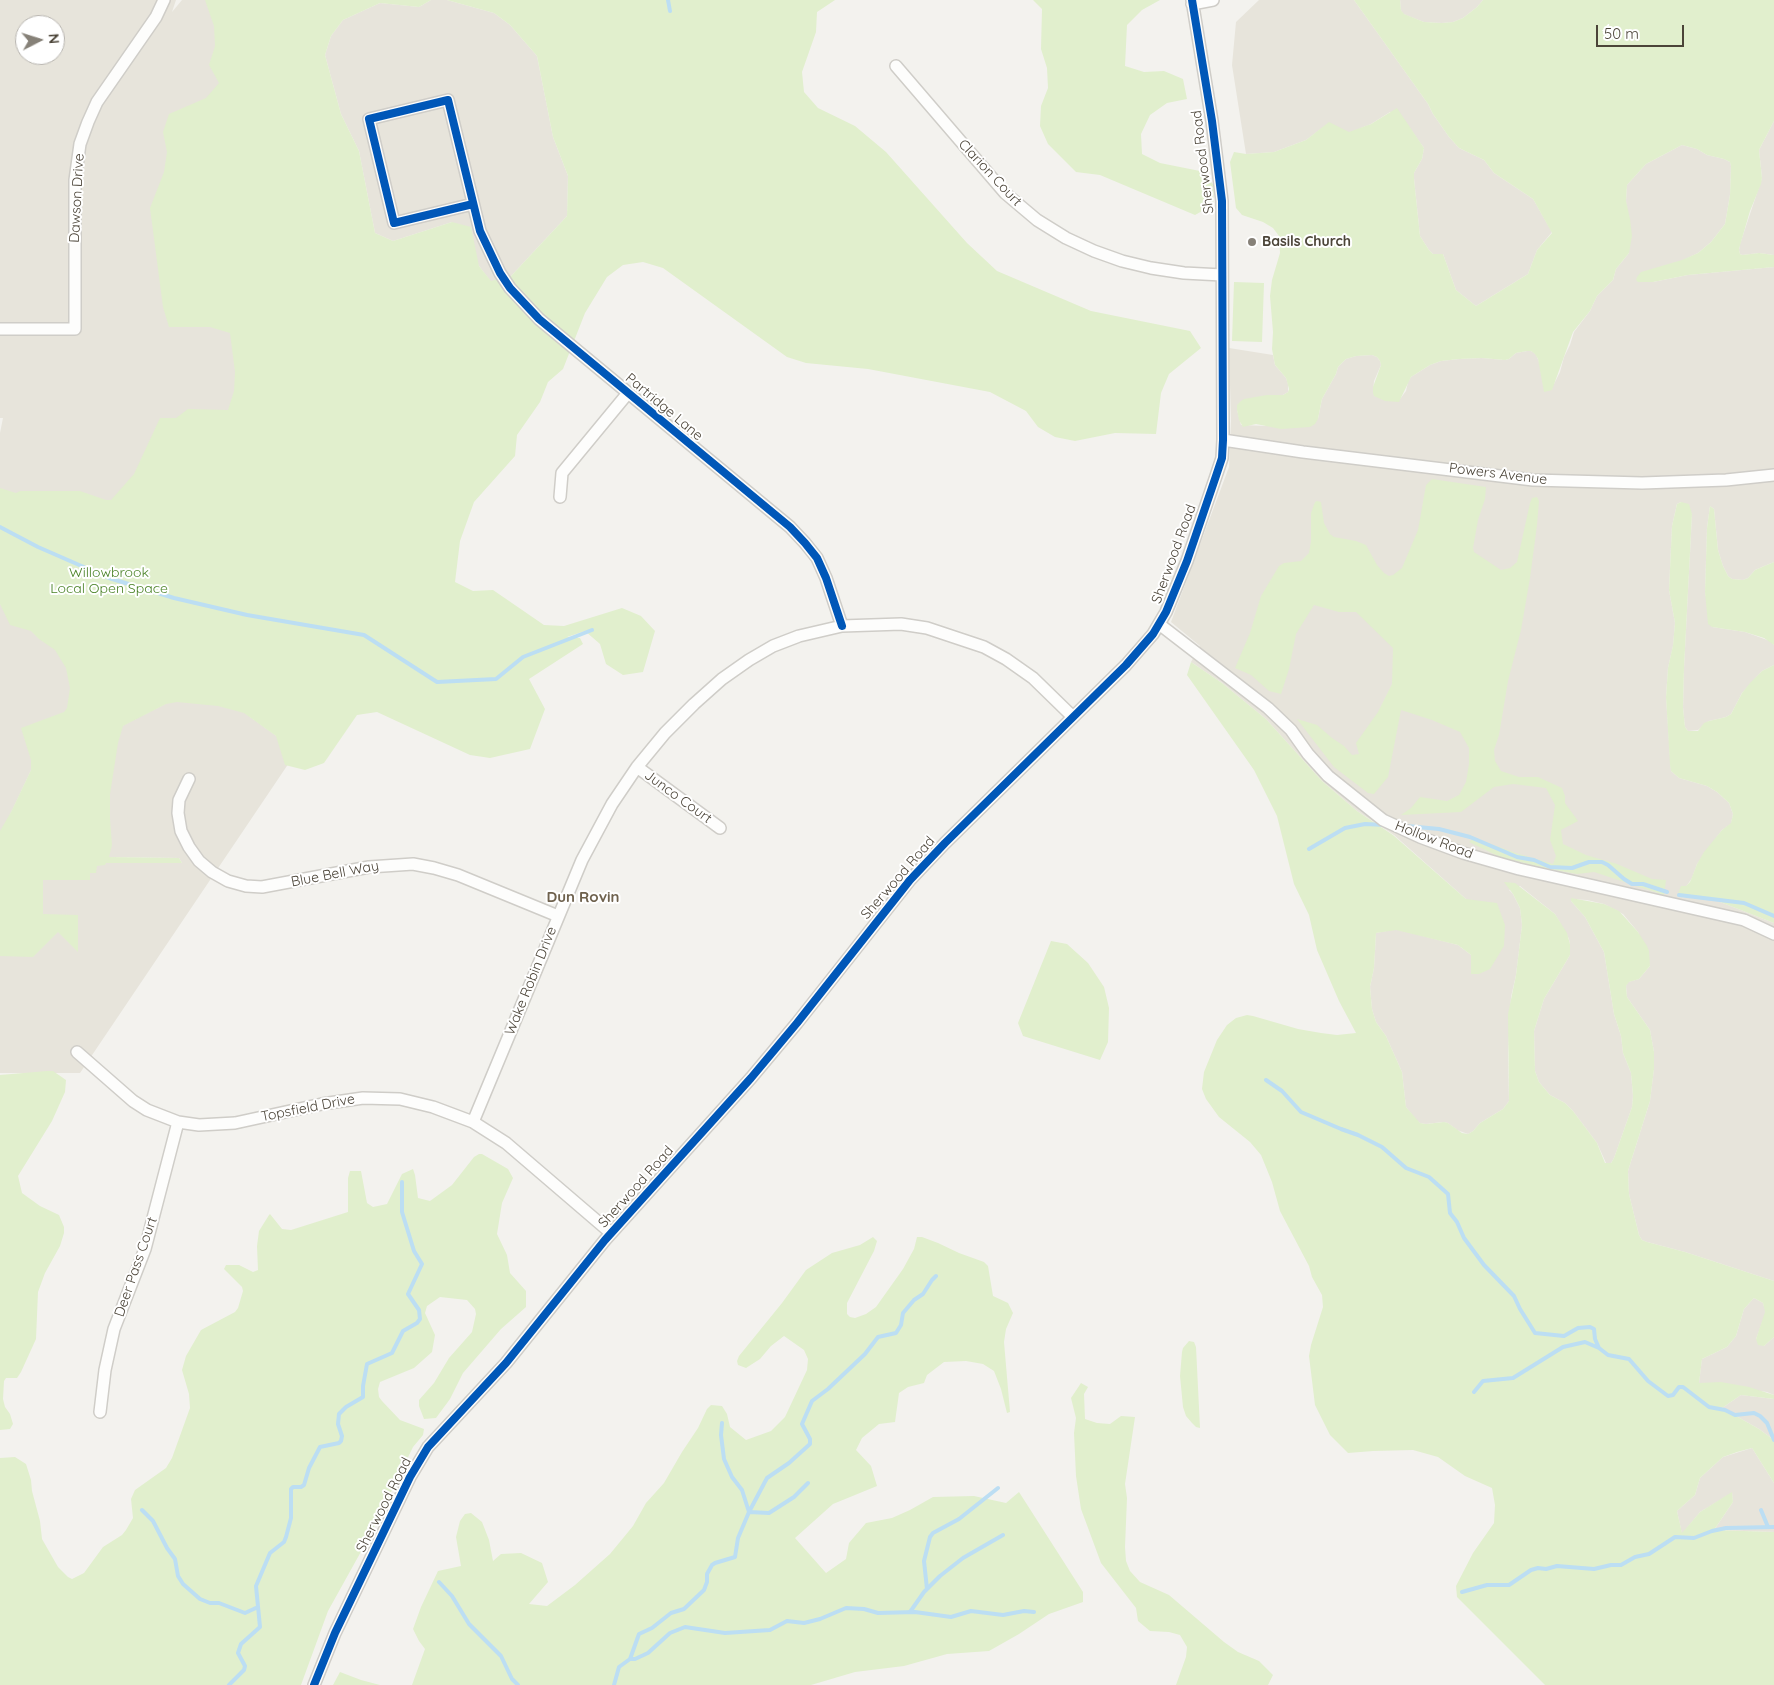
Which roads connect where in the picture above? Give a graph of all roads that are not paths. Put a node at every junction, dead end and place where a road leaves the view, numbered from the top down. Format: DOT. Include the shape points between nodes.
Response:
graph roads {
  1 [pos="164,0"];
  2 [pos="1213,0"];
  3 [pos="1192,2"];
  4 [pos="896,66"];
  5 [pos="473,204"];
  6 [pos="1222,276"];
  7 [pos="0,329"];
  8 [pos="628,393"];
  9 [pos="1224,440"];
  10 [pos="1774,475"];
  11 [pos="560,497"];
  12 [pos="1159,624"];
  13 [pos="842,626"];
  14 [pos="1073,717"];
  15 [pos="637,767"];
  16 [pos="189,780"];
  17 [pos="720,828"];
  18 [pos="558,916"];
  19 [pos="1774,934"];
  20 [pos="77,1052"];
  21 [pos="178,1122"];
  22 [pos="473,1122"];
  23 [pos="611,1233"];
  24 [pos="100,1412"];
  25 [pos="314,1685"];
  1 -- 7 [label="street, Dawson Drive" via="156,17 101,95 80,144 75,180 74,329"];
  2 -- 3 [label="street"];
  3 -- 6 [label="street, Sherwood Road" via="1219,174"];
  4 -- 6 [label="street, Clarion Court" via="1005,193 1037,220 1066,238 1122,261 1176,272"];
  5 -- 5 [label="street, Partridge Lane" via="448,100 369,119 394,223"];
  5 -- 8 [label="street, Partridge Lane" via="489,252 510,288 539,319"];
  6 -- 9 [label="street, Sherwood Road"];
  8 -- 11 [label="street" via="562,473"];
  8 -- 13 [label="street, Partridge Lane" via="806,543 826,578"];
  9 -- 10 [label="street, Powers Avenue" via="1533,480 1642,483"];
  9 -- 12 [label="street, Sherwood Road" via="1222,458 1198,527 1172,599"];
  12 -- 14 [label="street, Sherwood Road" via="1126,664"];
  12 -- 19 [label="street, Hollow Road" via="1268,708 1291,730 1328,776 1383,820 1463,853 1519,869 1744,920"];
  13 -- 14 [label="street, Wake Robin Drive" via="901,624 927,628 984,647 1034,678"];
  13 -- 15 [label="street, Wake Robin Drive" via="799,636 749,660 694,704"];
  14 -- 23 [label="street, Sherwood Road" via="915,874 756,1072"];
  15 -- 17 [label="street, Junco Court"];
  15 -- 18 [label="street, Wake Robin Drive" via="597,830"];
  16 -- 18 [label="street, Blue Bell Way" via="179,800 181,830 200,861 228,881 262,887 369,867 413,864 458,875"];
  18 -- 22 [label="street, Wake Robin Drive"];
  20 -- 21 [label="street, Topsfield Drive" via="132,1101"];
  21 -- 22 [label="street, Topsfield Drive" via="199,1125 235,1123 322,1104 382,1098 417,1102"];
  21 -- 24 [label="street, Deer Pass Court" via="145,1249 114,1329"];
  22 -- 23 [label="street, Topsfield Drive" via="506,1144"];
  23 -- 25 [label="street, Sherwood Road" via="506,1363 424,1454 335,1633"];
}
